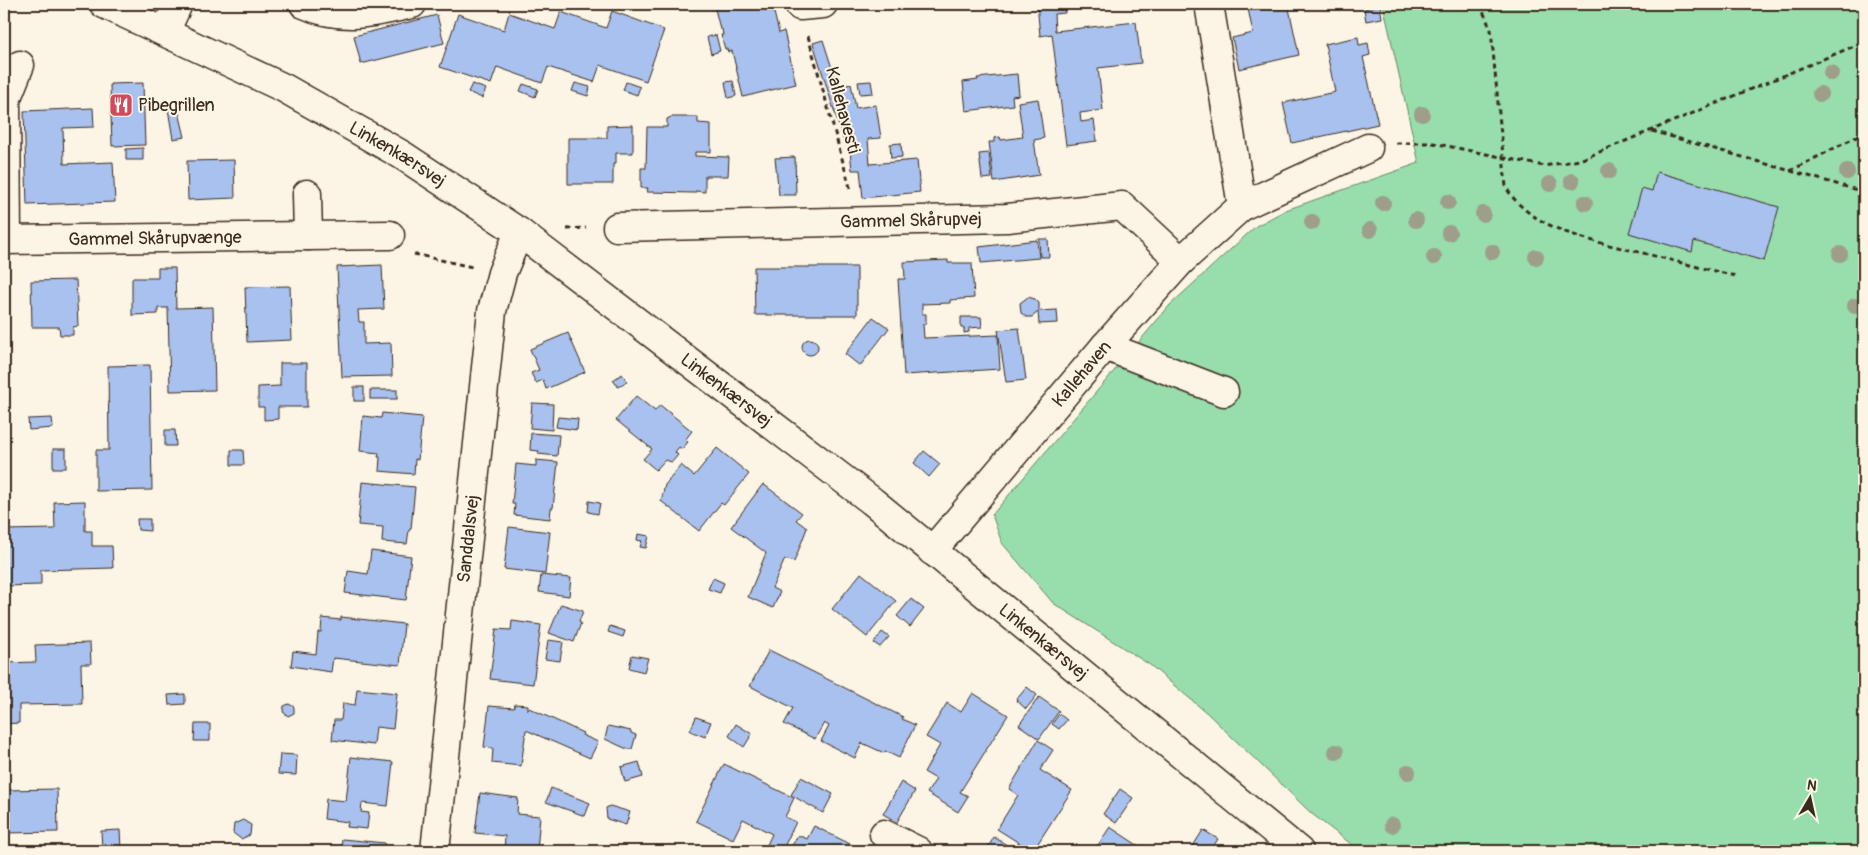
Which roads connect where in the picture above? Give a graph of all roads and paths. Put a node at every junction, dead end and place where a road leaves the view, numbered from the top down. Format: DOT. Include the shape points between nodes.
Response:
graph roads {
  1 [pos="104,4"];
  2 [pos="178,4"];
  3 [pos="304,4"];
  4 [pos="412,4"];
  5 [pos="1209,4"];
  6 [pos="1480,4"];
  7 [pos="812,5"];
  8 [pos="164,32"];
  9 [pos="1864,42"];
  10 [pos="20,65"];
  11 [pos="1651,131"];
  12 [pos="1864,133"];
  13 [pos="1368,148"];
  14 [pos="1503,158"];
  15 [pos="1789,171"];
  16 [pos="1864,192"];
  17 [pos="307,194"];
  18 [pos="1242,206"];
  19 [pos="859,223"];
  20 [pos="617,227"];
  21 [pos="519,232"];
  22 [pos="390,235"];
  23 [pos="308,236"];
  24 [pos="6,240"];
  25 [pos="1181,261"];
  26 [pos="502,273"];
  27 [pos="1736,276"];
  28 [pos="1104,346"];
  29 [pos="1224,392"];
  30 [pos="932,551"];
  31 [pos="884,834"];
  32 [pos="435,851"];
  33 [pos="918,851"];
  34 [pos="1299,851"];
  1 -- 8 [label="street, Linkenkærsvej"];
  2 -- 8 [label="street"];
  3 -- 4 [label="street" via="346,15"];
  5 -- 18 [label="street"];
  6 -- 14 [label="path" via="1491,30"];
  7 -- 19 [label="path, Kallehavesti"];
  8 -- 21 [label="street, Linkenkærsvej" via="284,88 402,155"];
  9 -- 11 [label="path"];
  10 -- 24 [label="street" via="6,100"];
  11 -- 14 [label="path" via="1580,160 1544,166"];
  11 -- 15 [label="path"];
  12 -- 15 [label="path"];
  13 -- 14 [label="path" via="1394,142 1433,143"];
  13 -- 18 [label="street, Kallehaven"];
  14 -- 27 [label="path" via="1506,187 1513,200 1531,214 1572,236"];
  15 -- 16 [label="path"];
  17 -- 23 [label="street"];
  18 -- 25 [label="street, Kallehaven"];
  19 -- 20 [label="street, Gammel Skårupvej"];
  19 -- 25 [label="street, Gammel Skårupvej" via="1007,218 1122,206"];
  21 -- 26 [label="street, Sanddalsvej"];
  21 -- 30 [label="street, Linkenkærsvej" via="872,501"];
  22 -- 23 [label="street, Gammel Skårupvænge"];
  22 -- 26 [label="path" via="408,253"];
  23 -- 24 [label="street, Gammel Skårupvænge"];
  25 -- 28 [label="street, Kallehaven"];
  26 -- 32 [label="street, Sanddalsvej" via="492,311"];
  28 -- 29 [label="street"];
  28 -- 30 [label="street, Kallehaven"];
  30 -- 34 [label="street, Linkenkærsvej"];
  31 -- 33 [label="street"];
}
